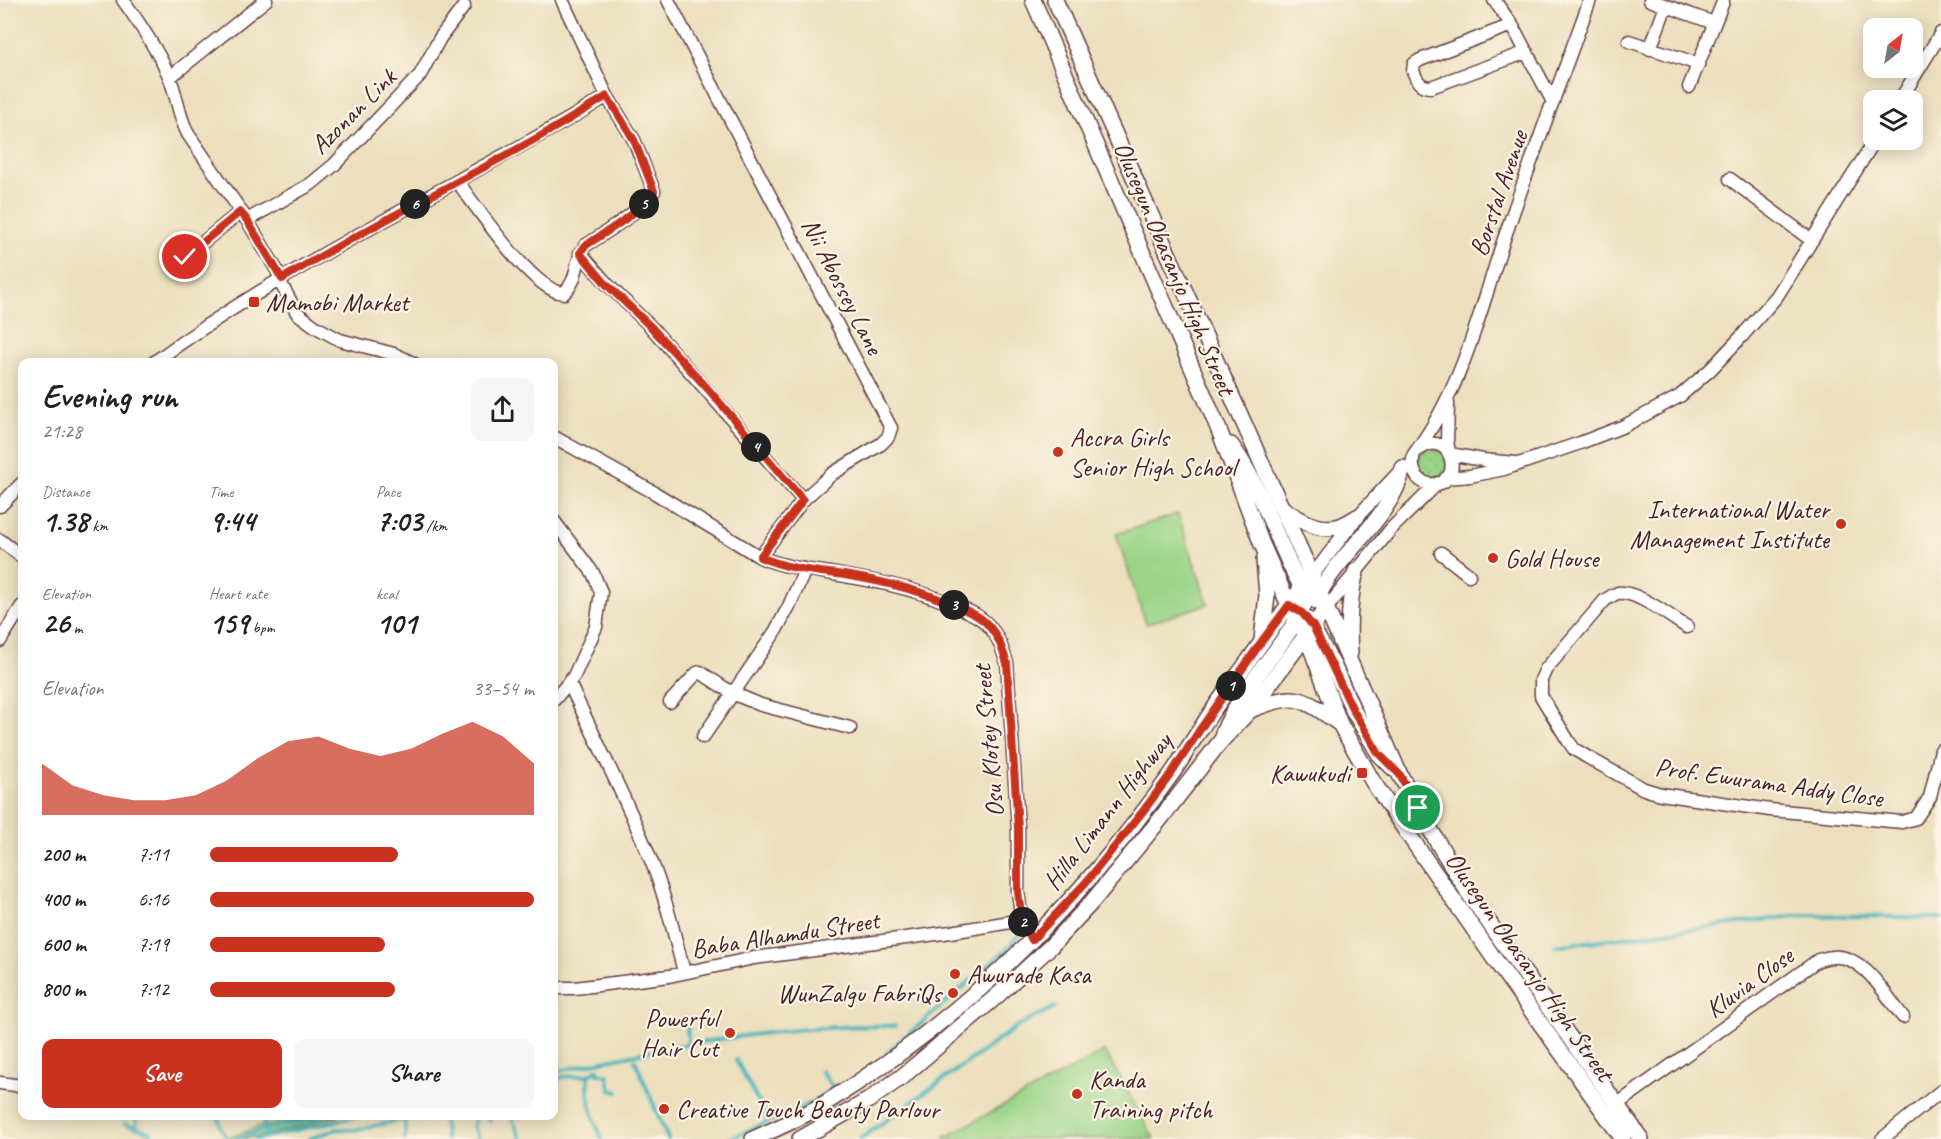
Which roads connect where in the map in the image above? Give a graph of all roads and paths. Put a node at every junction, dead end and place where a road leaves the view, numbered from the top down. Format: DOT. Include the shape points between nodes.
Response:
graph roads {
  1 [pos="123,0"];
  2 [pos="266,0"];
  3 [pos="562,0"];
  4 [pos="668,0"];
  5 [pos="1033,0"];
  6 [pos="1055,0"];
  7 [pos="1494,0"];
  8 [pos="1590,0"];
  9 [pos="1650,0"];
  10 [pos="1723,2"];
  11 [pos="464,6"];
  12 [pos="1666,6"];
  13 [pos="1714,23"];
  14 [pos="1512,25"];
  15 [pos="1941,33"];
  16 [pos="1629,41"];
  17 [pos="1650,49"];
  18 [pos="1527,52"];
  19 [pos="1698,64"];
  20 [pos="170,77"];
  21 [pos="1689,87"];
  22 [pos="1906,90"];
  23 [pos="607,96"];
  24 [pos="1553,102"];
  25 [pos="1869,150"];
  26 [pos="1730,179"];
  27 [pos="457,180"];
  28 [pos="243,216"];
  29 [pos="1811,240"];
  30 [pos="580,253"];
  31 [pos="185,257"];
  32 [pos="281,280"];
  33 [pos="160,358"];
  34 [pos="402,358"];
  35 [pos="1448,400"];
  36 [pos="1219,429"];
  37 [pos="558,439"];
  38 [pos="1449,453"];
  39 [pos="1411,459"];
  40 [pos="1519,463"];
  41 [pos="1442,481"];
  42 [pos="18,487"];
  43 [pos="803,500"];
  44 [pos="0,506"];
  45 [pos="1282,508"];
  46 [pos="1357,517"];
  47 [pos="558,526"];
  48 [pos="0,540"];
  49 [pos="1261,542"];
  50 [pos="1441,553"];
  51 [pos="18,554"];
  52 [pos="760,557"];
  53 [pos="805,570"];
  54 [pos="1356,571"];
  55 [pos="1469,575"];
  56 [pos="1314,594"];
  57 [pos="18,612"];
  58 [pos="1303,620"];
  59 [pos="1687,627"];
  60 [pos="0,640"];
  61 [pos="1262,641"];
  62 [pos="1351,662"];
  63 [pos="569,683"];
  64 [pos="732,693"];
  65 [pos="558,695"];
  66 [pos="670,702"];
  67 [pos="1250,710"];
  68 [pos="1340,724"];
  69 [pos="850,728"];
  70 [pos="703,737"];
  71 [pos="1220,742"];
  72 [pos="1941,750"];
  73 [pos="1400,775"];
  74 [pos="1022,921"];
  75 [pos="1032,940"];
  76 [pos="684,972"];
  77 [pos="558,988"];
  78 [pos="1903,1017"];
  79 [pos="0,1083"];
  80 [pos="18,1085"];
  81 [pos="1941,1092"];
  82 [pos="1616,1105"];
  83 [pos="753,1139"];
  84 [pos="800,1139"];
  85 [pos="1623,1139"];
  86 [pos="1641,1139"];
  87 [pos="1882,1139"];
  1 -- 20 [label="street"];
  2 -- 20 [label="street"];
  3 -- 23 [label="street"];
  4 -- 43 [label="street, Nii Abossey Lane" via="891,428 881,444 832,474"];
  5 -- 36 [label="main road, Olusegun Obasanjo High Street"];
  6 -- 45 [label="main road, Olusegun Obasanjo High Street"];
  7 -- 14 [label="street"];
  8 -- 24 [label="street, Borstal Avenue"];
  9 -- 12 [label="street"];
  10 -- 13 [label="street"];
  11 -- 28 [label="street, Azonan Link" via="440,38 420,75 334,165 311,184"];
  12 -- 13 [label="street"];
  12 -- 17 [label="street"];
  13 -- 19 [label="street"];
  14 -- 18 [label="street"];
  14 -- 18 [label="street" via="1420,60 1413,71 1420,85 1431,87"];
  15 -- 22 [label="street"];
  16 -- 17 [label="street"];
  17 -- 19 [label="street"];
  18 -- 24 [label="street"];
  19 -- 21 [label="street"];
  20 -- 28 [label="street" via="181,121"];
  23 -- 27 [label="street"];
  23 -- 30 [label="street" via="634,140 654,191 650,199"];
  24 -- 35 [label="street, Borstal Avenue" via="1469,350"];
  25 -- 29 [label="street"];
  26 -- 29 [label="street"];
  27 -- 30 [label="street" via="510,250 553,291 564,293 570,288"];
  27 -- 32 [label="street"];
  28 -- 31 [label="street"];
  28 -- 32 [label="street"];
  29 -- 40 [label="street" via="1777,296 1680,396 1624,426"];
  30 -- 43 [label="street" via="708,389"];
  32 -- 33 [label="street"];
  32 -- 34 [label="street" via="297,313 316,327 340,340"];
  35 -- 38 [label="street, Borstal Avenue"];
  35 -- 39 [label="street, Borstal Avenue"];
  36 -- 49 [label="main road, Olusegun Obasanjo High Street"];
  36 -- 56 [label="main road" via="1242,461"];
  37 -- 52 [label="street, Osu Klotey Street"];
  38 -- 39 [label="street" via="1445,448 1428,444"];
  38 -- 40 [label="street"];
  38 -- 41 [label="street" via="1452,467"];
  39 -- 41 [label="street" via="1419,479 1428,484"];
  39 -- 46 [label="street, Borstal Avenue"];
  39 -- 56 [label="main road" via="1388,503"];
  40 -- 41 [label="street"];
  41 -- 54 [label="street"];
  42 -- 44 [label="street"];
  43 -- 52 [label="street, Nii Abossey Lane"];
  45 -- 46 [label="main road" via="1297,519 1330,528"];
  45 -- 56 [label="main road, Olusegun Obasanjo High Street"];
  46 -- 56 [label="street, Borstal Avenue"];
  47 -- 63 [label="street" via="593,573 601,592 596,627"];
  48 -- 51 [label="street"];
  49 -- 58 [label="main road, Olusegun Obasanjo High Street"];
  49 -- 61 [label="main road" via="1267,595"];
  50 -- 55 [label="street"];
  52 -- 53 [label="street, Osu Klotey Street"];
  53 -- 64 [label="street" via="775,632"];
  53 -- 74 [label="street, Osu Klotey Street" via="930,594 977,615 999,639 1007,663"];
  54 -- 56 [label="street"];
  54 -- 62 [label="main road" via="1348,615"];
  56 -- 58 [label="main road, Hilla Limann Highway"];
  56 -- 58 [label="main road, Hilla Limann Highway"];
  56 -- 62 [label="main road, Olusegun Obasanjo High Street"];
  57 -- 60 [label="street"];
  58 -- 61 [label="main road, Hilla Limann Highway"];
  58 -- 67 [label="main road, Hilla Limann Highway"];
  58 -- 68 [label="main road, Olusegun Obasanjo High Street"];
  58 -- 71 [label="main road" via="1231,713"];
  58 -- 73 [label="main road" via="1379,754"];
  59 -- 72 [label="street, Prof. Ewurama Addy Close" via="1626,593 1605,600 1541,680 1541,696 1574,749 1633,784 1662,794 1770,810 1902,822 1916,818 1930,797"];
  61 -- 75 [label="main road, Hilla Limann Highway" via="1144,810 1088,880"];
  62 -- 73 [label="main road, Olusegun Obasanjo High Street"];
  63 -- 65 [label="street"];
  63 -- 76 [label="street" via="651,860"];
  64 -- 66 [label="street" via="700,672"];
  64 -- 69 [label="street" via="761,705"];
  64 -- 70 [label="street"];
  67 -- 68 [label="main road" via="1292,698 1313,705"];
  67 -- 71 [label="main road, Hilla Limann Highway"];
  68 -- 85 [label="main road, Olusegun Obasanjo High Street" via="1408,834"];
  71 -- 84 [label="main road, Hilla Limann Highway" via="1091,903 1042,954 903,1076"];
  73 -- 82 [label="main road, Olusegun Obasanjo High Street" via="1473,900"];
  74 -- 75 [label="street, Osu Klotey Street"];
  74 -- 76 [label="street, Baba Alhamdu Street" via="754,958"];
  75 -- 83 [label="main road, Hilla Limann Highway" via="925,1036 827,1102"];
  76 -- 77 [label="street, Baba Alhamdu Street"];
  78 -- 82 [label="street, Kluvia Close" via="1865,968 1834,956 1818,960"];
  79 -- 80 [label="street"];
  81 -- 87 [label="street"];
  82 -- 86 [label="main road, Olusegun Obasanjo High Street"];
}
